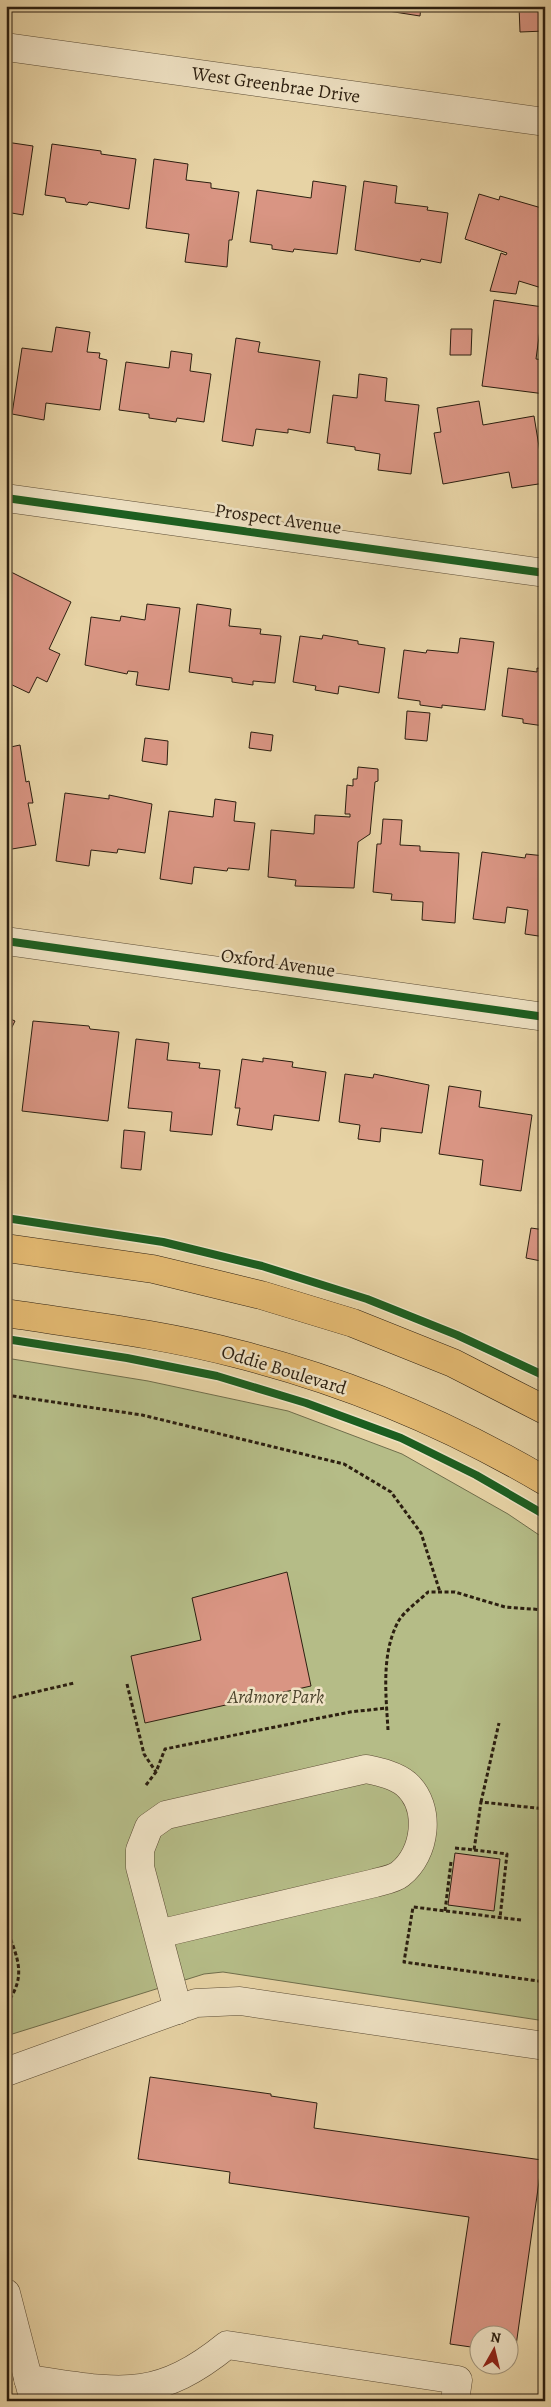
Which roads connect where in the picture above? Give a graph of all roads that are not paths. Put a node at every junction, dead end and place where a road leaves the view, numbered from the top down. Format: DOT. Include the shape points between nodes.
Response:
graph roads {
  1 [pos="6,47"];
  2 [pos="545,122"];
  3 [pos="6,498"];
  4 [pos="545,573"];
  5 [pos="6,941"];
  6 [pos="545,1017"];
  7 [pos="6,1248"];
  8 [pos="6,1313"];
  9 [pos="545,1410"];
  10 [pos="545,1481"];
  11 [pos="158,1934"];
  12 [pos="178,2010"];
  13 [pos="545,2046"];
  14 [pos="6,2072"];
  15 [pos="6,2293"];
  16 [pos="31,2390"];
  17 [pos="145,2395"];
  18 [pos="455,2401"];
  1 -- 2 [label="street, West Greenbrae Drive"];
  3 -- 4 [label="street, Prospect Avenue"];
  5 -- 6 [label="street, Oxford Avenue"];
  7 -- 9 [label="main road" via="153,1269 262,1295 362,1327 453,1364"];
  8 -- 10 [label="main road, Oddie Boulevard" via="159,1336 238,1354 326,1381 427,1419"];
  11 -- 11 [label="street" via="140,1867 140,1850 149,1827 166,1815 366,1769 388,1774 406,1785 419,1802 422,1843 413,1860 399,1875"];
  11 -- 12 [label="street"];
  12 -- 13 [label="street" via="196,2004 240,2001"];
  12 -- 14 [label="street"];
  15 -- 16 [label="street"];
  16 -- 17 [label="street" via="112,2390"];
  17 -- 18 [label="street" via="209,2360 227,2345 458,2380"];
}
